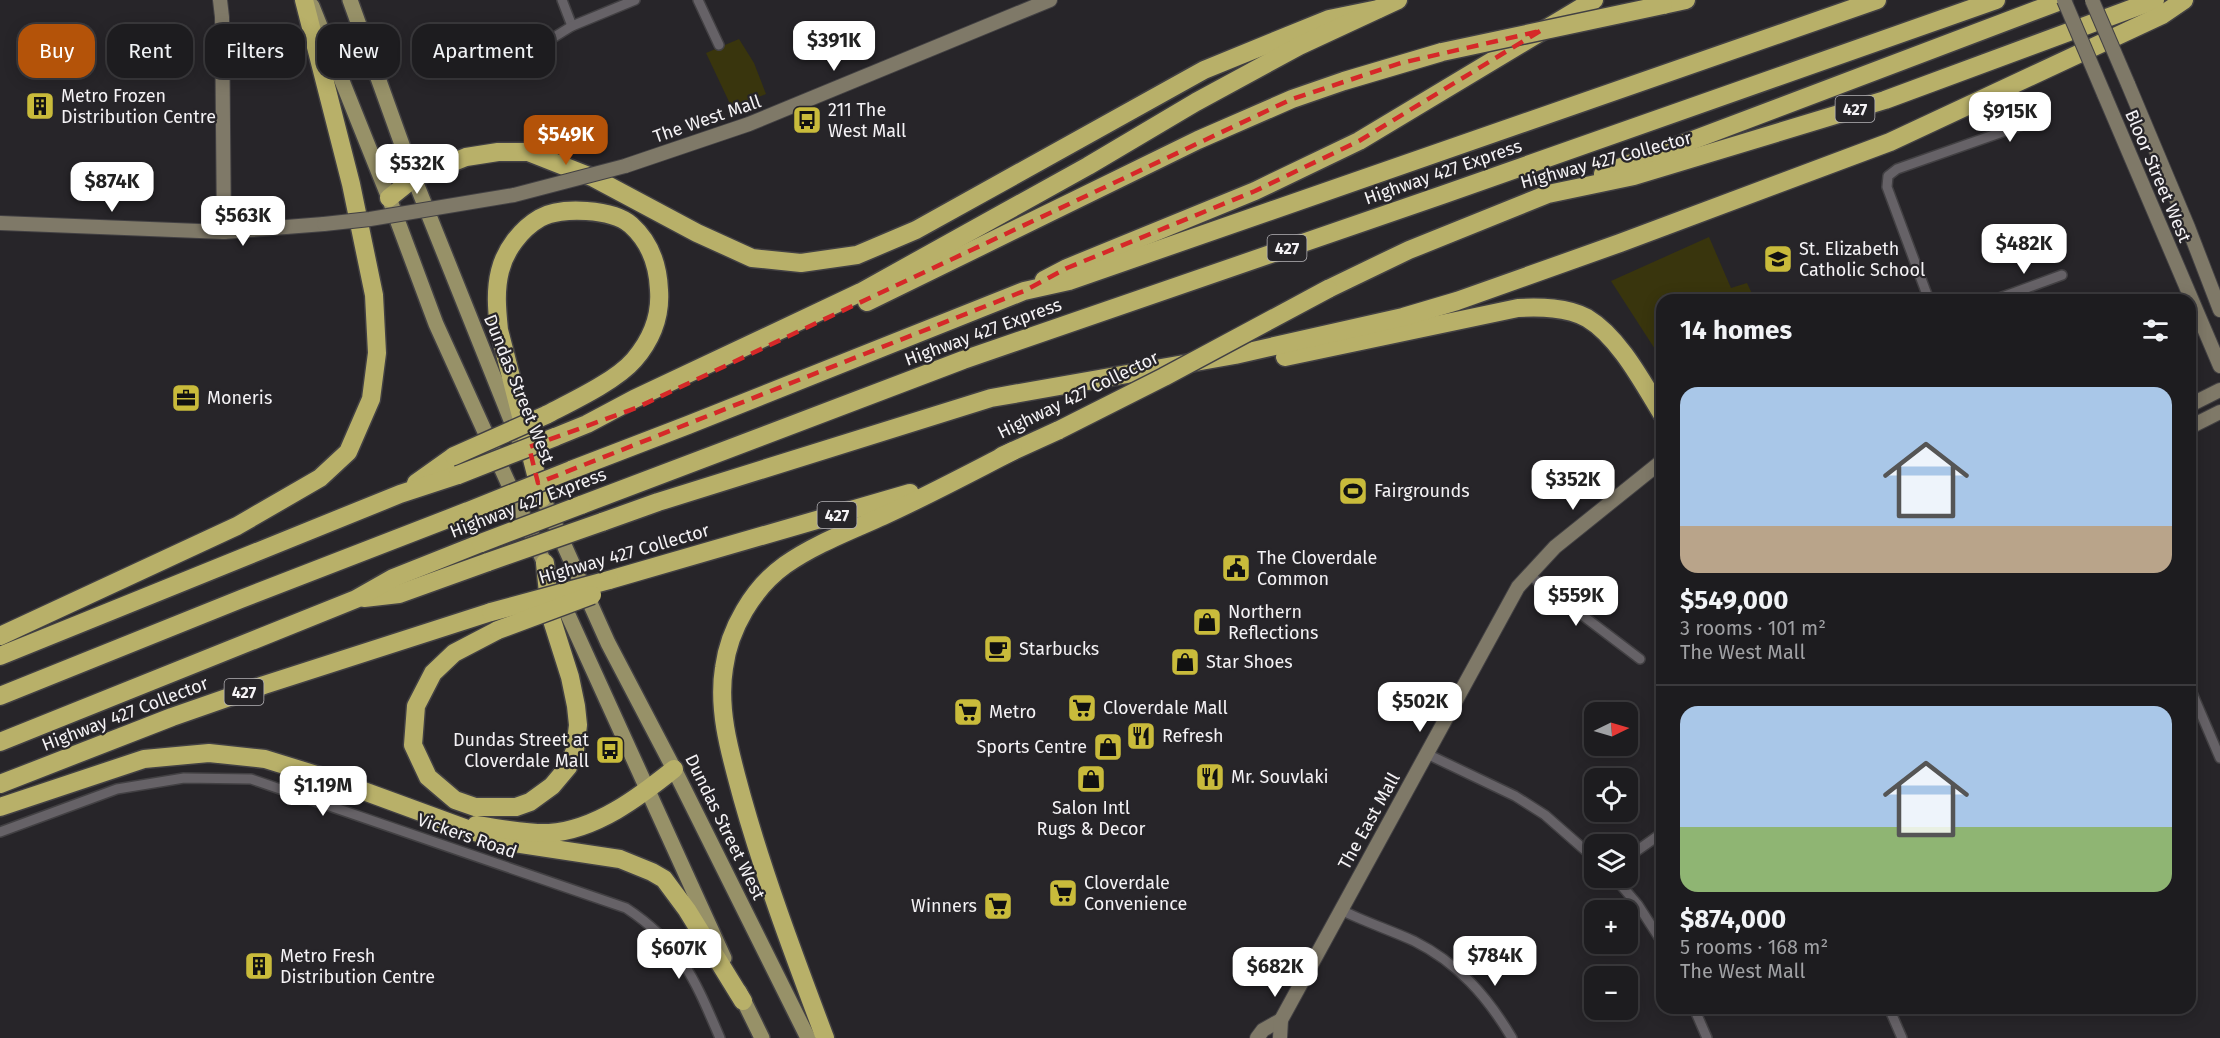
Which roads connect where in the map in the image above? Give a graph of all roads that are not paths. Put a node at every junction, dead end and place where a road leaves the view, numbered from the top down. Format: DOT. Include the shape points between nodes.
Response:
graph roads {
  1 [pos="220,0"];
  2 [pos="304,0"];
  3 [pos="310,0"];
  4 [pos="350,0"];
  5 [pos="562,0"];
  6 [pos="635,0"];
  7 [pos="698,0"];
  8 [pos="1050,0"];
  9 [pos="1398,0"];
  10 [pos="1594,0"];
  11 [pos="1686,0"];
  12 [pos="1877,0"];
  13 [pos="1996,0"];
  14 [pos="2064,0"];
  15 [pos="2092,0"];
  16 [pos="2155,0"];
  17 [pos="2184,0"];
  18 [pos="1378,9"];
  19 [pos="572,26"];
  20 [pos="555,37"];
  21 [pos="719,45"];
  22 [pos="2045,117"];
  23 [pos="414,178"];
  24 [pos="1548,194"];
  25 [pos="389,198"];
  26 [pos="0,223"];
  27 [pos="224,232"];
  28 [pos="2062,275"];
  29 [pos="1024,291"];
  30 [pos="1927,294"];
  31 [pos="2011,294"];
  32 [pos="2189,294"];
  33 [pos="2196,310"];
  34 [pos="2220,310"];
  35 [pos="1235,355"];
  36 [pos="2220,366"];
  37 [pos="2220,390"];
  38 [pos="2196,402"];
  39 [pos="1656,405"];
  40 [pos="2220,412"];
  41 [pos="587,424"];
  42 [pos="2196,424"];
  43 [pos="1013,451"];
  44 [pos="1656,466"];
  45 [pos="400,494"];
  46 [pos="542,498"];
  47 [pos="545,563"];
  48 [pos="1528,574"];
  49 [pos="609,584"];
  50 [pos="356,599"];
  51 [pos="0,636"];
  52 [pos="0,656"];
  53 [pos="1640,659"];
  54 [pos="0,696"];
  55 [pos="2196,702"];
  56 [pos="0,742"];
  57 [pos="1427,754"];
  58 [pos="2220,758"];
  59 [pos="674,769"];
  60 [pos="0,783"];
  61 [pos="648,790"];
  62 [pos="0,807"];
  63 [pos="450,823"];
  64 [pos="0,832"];
  65 [pos="1656,836"];
  66 [pos="1584,850"];
  67 [pos="1638,850"];
  68 [pos="1624,888"];
  69 [pos="1341,910"];
  70 [pos="1656,933"];
  71 [pos="743,1001"];
  72 [pos="1697,1014"];
  73 [pos="1892,1014"];
  74 [pos="1281,1020"];
  75 [pos="720,1038"];
  76 [pos="762,1038"];
  77 [pos="808,1038"];
  78 [pos="825,1038"];
  79 [pos="1257,1038"];
  80 [pos="1280,1038"];
  81 [pos="1512,1038"];
  82 [pos="1707,1038"];
  83 [pos="1902,1038"];
  1 -- 27 [label="main road"];
  2 -- 51 [label="highway" via="351,184 374,296 377,353 371,399 348,452 320,478 237,526"];
  3 -- 25 [label="main road"];
  4 -- 23 [label="main road, Dundas Street West"];
  5 -- 19 [label="street"];
  6 -- 19 [label="street"];
  7 -- 21 [label="street"];
  8 -- 27 [label="main road, The West Mall, bridge" via="749,124 625,166 514,195 370,219"];
  9 -- 18 [label="highway"];
  10 -- 29 [label="highway" via="1359,141 1255,191 1067,268"];
  11 -- 41 [label="highway, bridge" via="1442,52 1292,99 1198,140 853,309 636,408"];
  12 -- 29 [label="highway, Highway 427 Express / 427" via="1091,274"];
  13 -- 50 [label="highway, Highway 427 Express / 427, bridge" via="963,360 481,543 393,578"];
  14 -- 24 [label="highway"];
  14 -- 32 [label="main road, Bloor Street West, bridge"];
  15 -- 34 [label="main road, Bloor Street West, bridge"];
  16 -- 24 [label="highway, Highway 427 Collector / 427" via="1885,100 1634,176"];
  17 -- 35 [label="highway" via="2162,15 1890,142 1457,301"];
  18 -- 23 [label="highway" via="1329,19 1204,70 916,230 857,255 829,260 801,263 752,258 594,178 528,153 466,157"];
  18 -- 41 [label="highway" via="1196,102 861,292"];
  19 -- 20 [label="street"];
  22 -- 30 [label="street" via="1888,176 1887,187"];
  23 -- 25 [label="highway"];
  23 -- 46 [label="main road, Dundas Street West"];
  24 -- 43 [label="highway, Highway 427 Collector / 427, bridge" via="1419,246 1328,289 1164,377"];
  25 -- 47 [label="main road" via="436,324"];
  26 -- 27 [label="main road, The West Mall"];
  28 -- 31 [label="street"];
  29 -- 54 [label="highway, Highway 427 Express / 427, bridge"];
  33 -- 36 [label="main road, Bloor Street West, bridge"];
  35 -- 39 [label="highway" via="1282,358 1518,308 1552,309 1587,318 1613,340"];
  35 -- 50 [label="highway, bridge" via="991,398 658,502 399,594"];
  37 -- 38 [label="main road"];
  40 -- 42 [label="main road"];
  41 -- 45 [label="highway, bridge"];
  43 -- 49 [label="highway, Highway 427 Collector / 427" via="916,492"];
  43 -- 78 [label="highway" via="811,549 784,566 761,588 738,623 726,656 722,681 726,734 734,768 774,902"];
  44 -- 48 [label="main road, The East Mall" via="1554,547"];
  45 -- 46 [label="highway, bridge" via="454,456 546,415 597,388 633,362 651,335 660,309 659,281 652,251 630,224 601,211 567,211 541,217 516,238 498,280 500,330"];
  45 -- 52 [label="highway"];
  46 -- 59 [label="main road, Dundas Street West" via="608,643"];
  47 -- 49 [label="highway, bridge" via="550,614 576,706 575,750 568,767 552,786 530,802 516,807 475,807 455,800 428,777 413,745 416,706 433,673 454,653 498,630"];
  47 -- 61 [label="main road"];
  48 -- 53 [label="street"];
  48 -- 57 [label="main road, The East Mall"];
  49 -- 60 [label="highway, Highway 427 Collector / 427, bridge" via="491,612 254,688"];
  50 -- 56 [label="highway, Highway 427 Express / 427"];
  55 -- 58 [label="street"];
  57 -- 66 [label="street" via="1535,809"];
  57 -- 69 [label="main road, The East Mall"];
  59 -- 61 [label="highway"];
  59 -- 77 [label="main road, Dundas Street West"];
  61 -- 63 [label="highway" via="601,819 548,833"];
  61 -- 71 [label="main road"];
  62 -- 63 [label="highway" via="144,759 209,753 265,759"];
  63 -- 71 [label="highway" via="500,841 620,859 658,875 687,910"];
  64 -- 75 [label="street, Vickers Road" via="117,789 184,778 251,779 626,908 649,922 682,959"];
  65 -- 67 [label="street"];
  68 -- 70 [label="street"];
  69 -- 74 [label="main road, The East Mall"];
  69 -- 81 [label="street" via="1414,941 1448,961 1487,999"];
  71 -- 76 [label="main road"];
  72 -- 82 [label="street"];
  73 -- 83 [label="street"];
  74 -- 79 [label="main road, The East Mall"];
  74 -- 80 [label="main road, The East Mall"];
}
